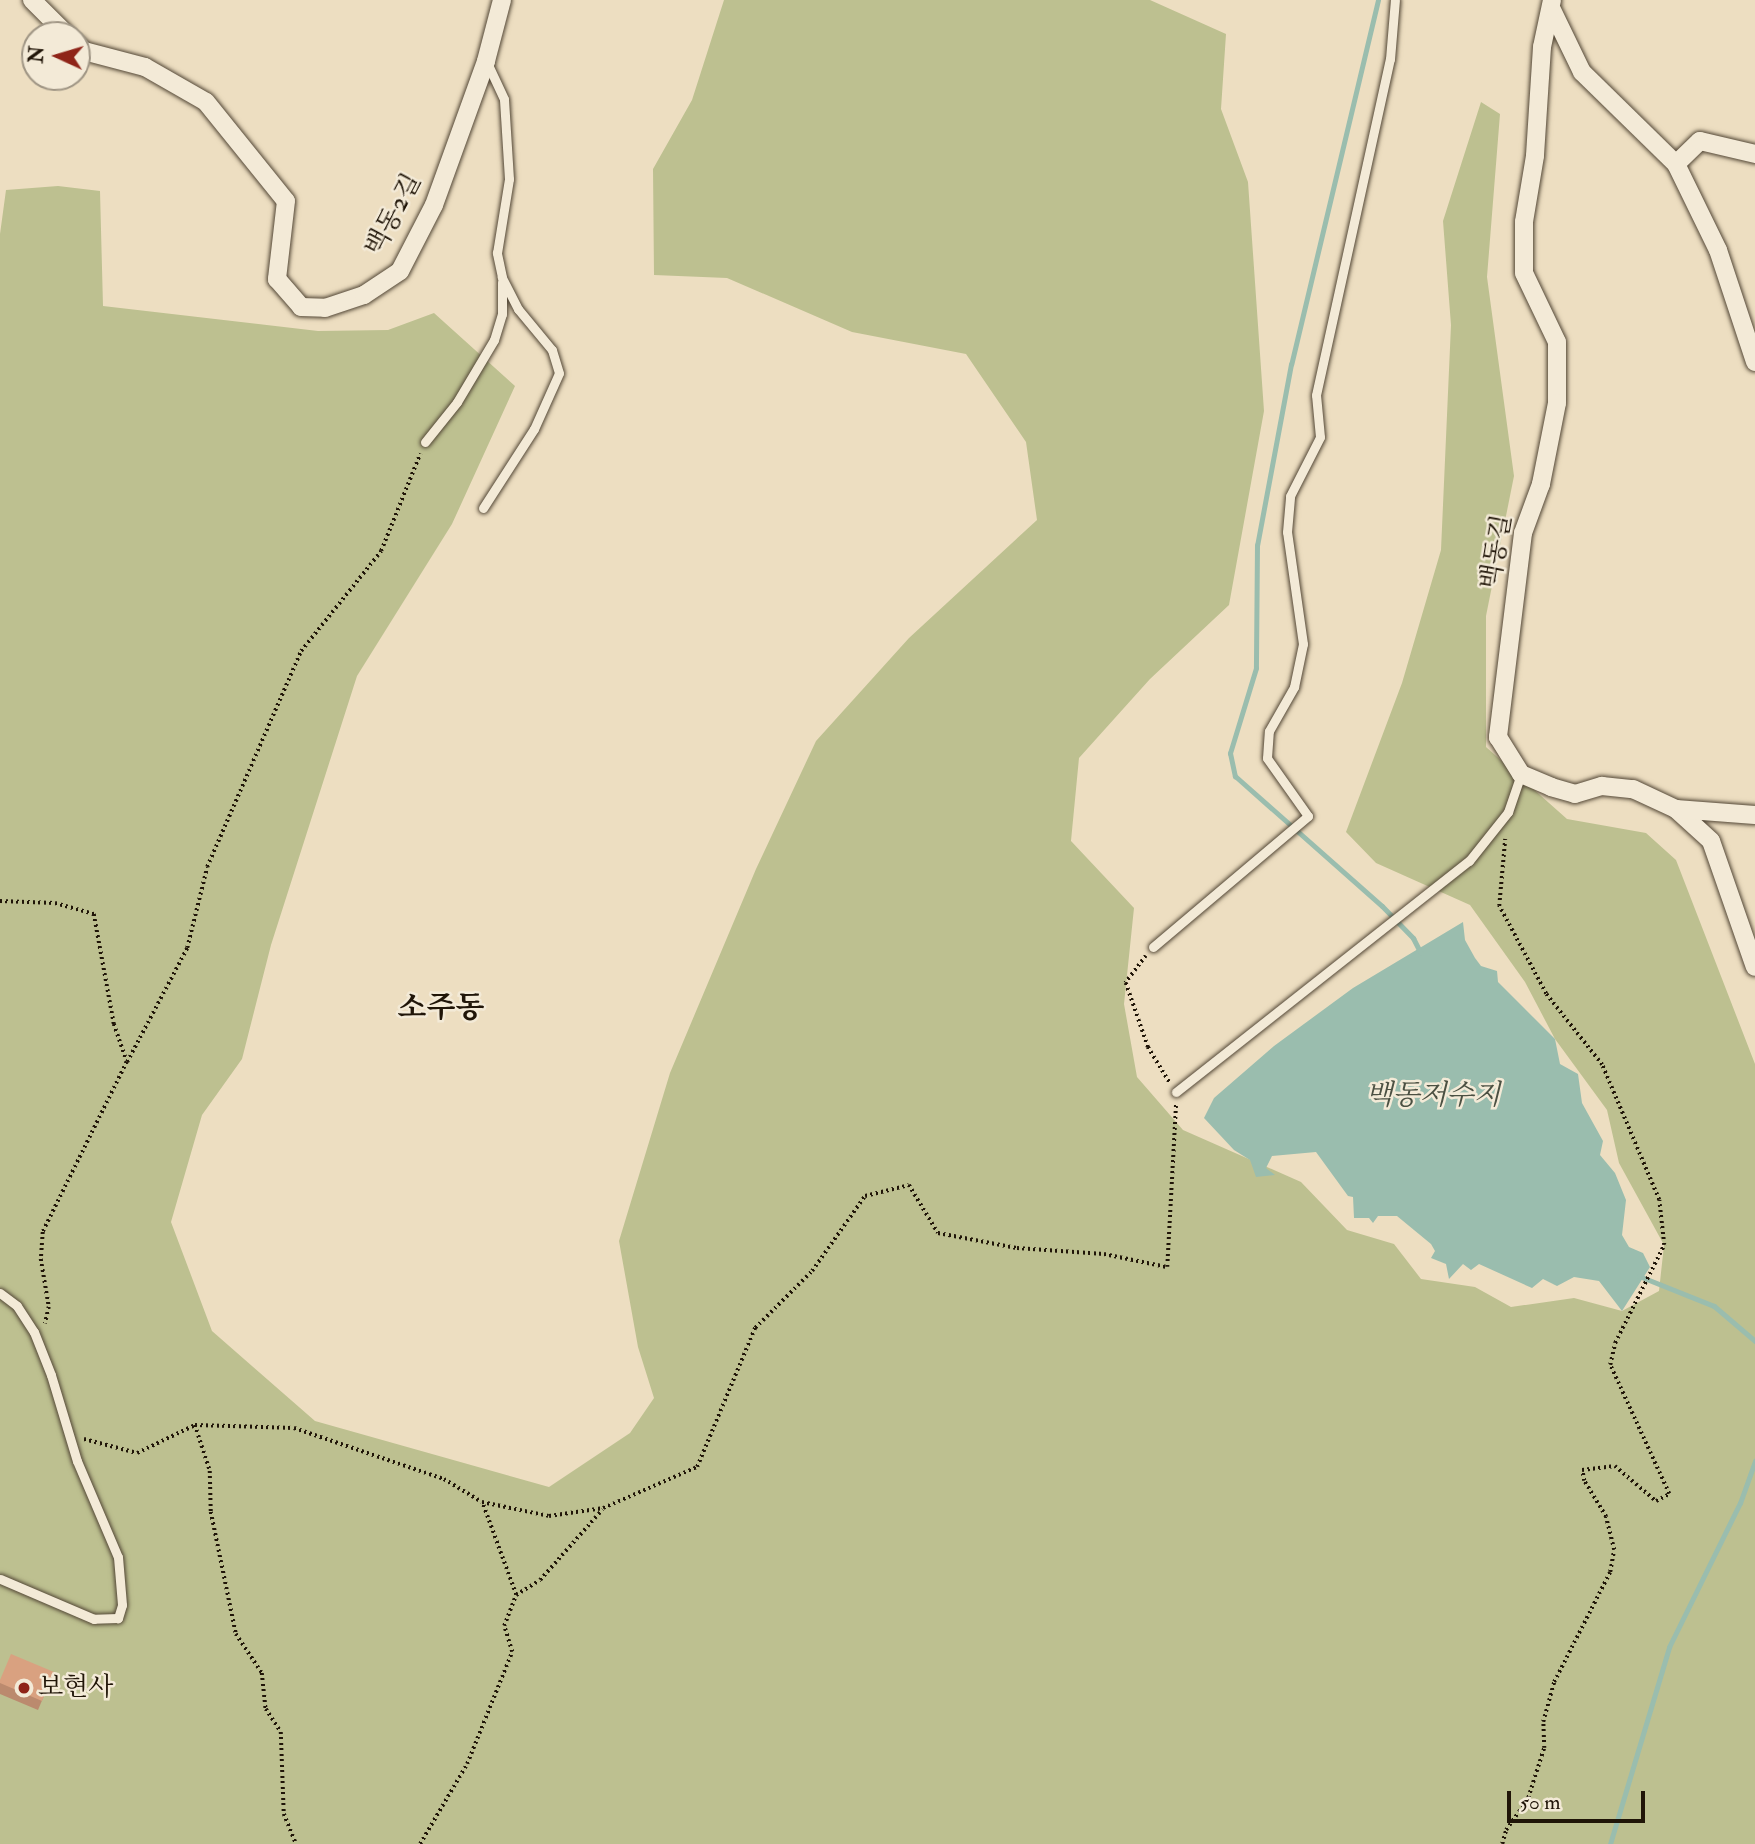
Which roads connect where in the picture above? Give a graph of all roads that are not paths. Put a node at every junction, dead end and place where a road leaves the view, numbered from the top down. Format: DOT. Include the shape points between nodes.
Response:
graph roads {
  1 [pos="32,0"];
  2 [pos="502,0"];
  3 [pos="1395,0"];
  4 [pos="1552,5"];
  5 [pos="53,21"];
  6 [pos="91,53"];
  7 [pos="486,61"];
  8 [pos="1755,154"];
  9 [pos="1676,164"];
  10 [pos="502,277"];
  11 [pos="1755,362"];
  12 [pos="425,442"];
  13 [pos="483,508"];
  14 [pos="1521,774"];
  15 [pos="1676,809"];
  16 [pos="1755,816"];
  17 [pos="1153,947"];
  18 [pos="1755,967"];
  19 [pos="1176,1092"];
  20 [pos="0,1293"];
  21 [pos="0,1580"];
  1 -- 5 [label="street"];
  2 -- 7 [label="street, 백동2길"];
  3 -- 17 [label="lane" via="1390,59 1315,395 1320,437 1290,496 1287,532 1303,644 1294,687 1269,731 1267,758 1308,816"];
  4 -- 9 [label="street" via="1582,72"];
  4 -- 14 [label="street, 백동길" via="1542,47 1524,273 1557,342 1557,403 1541,484 1522,544 1498,737"];
  6 -- 7 [label="street, 백동2길" via="145,67 206,102 286,201 277,279 301,307 325,308 364,295 400,271 434,205"];
  7 -- 10 [label="lane" via="504,99 509,180 498,253"];
  8 -- 9 [label="street" via="1700,141"];
  9 -- 11 [label="street" via="1718,250"];
  10 -- 12 [label="lane" via="502,314 494,340 457,402"];
  10 -- 13 [label="lane" via="518,309 552,350 559,373 534,429"];
  14 -- 15 [label="street" via="1575,794 1602,786 1633,789"];
  14 -- 19 [label="lane" via="1508,812 1469,862"];
  15 -- 16 [label="street"];
  15 -- 18 [label="street" via="1711,841"];
  20 -- 21 [label="lane" via="17,1306 40,1347 124,1583 118,1618 94,1619"];
}
